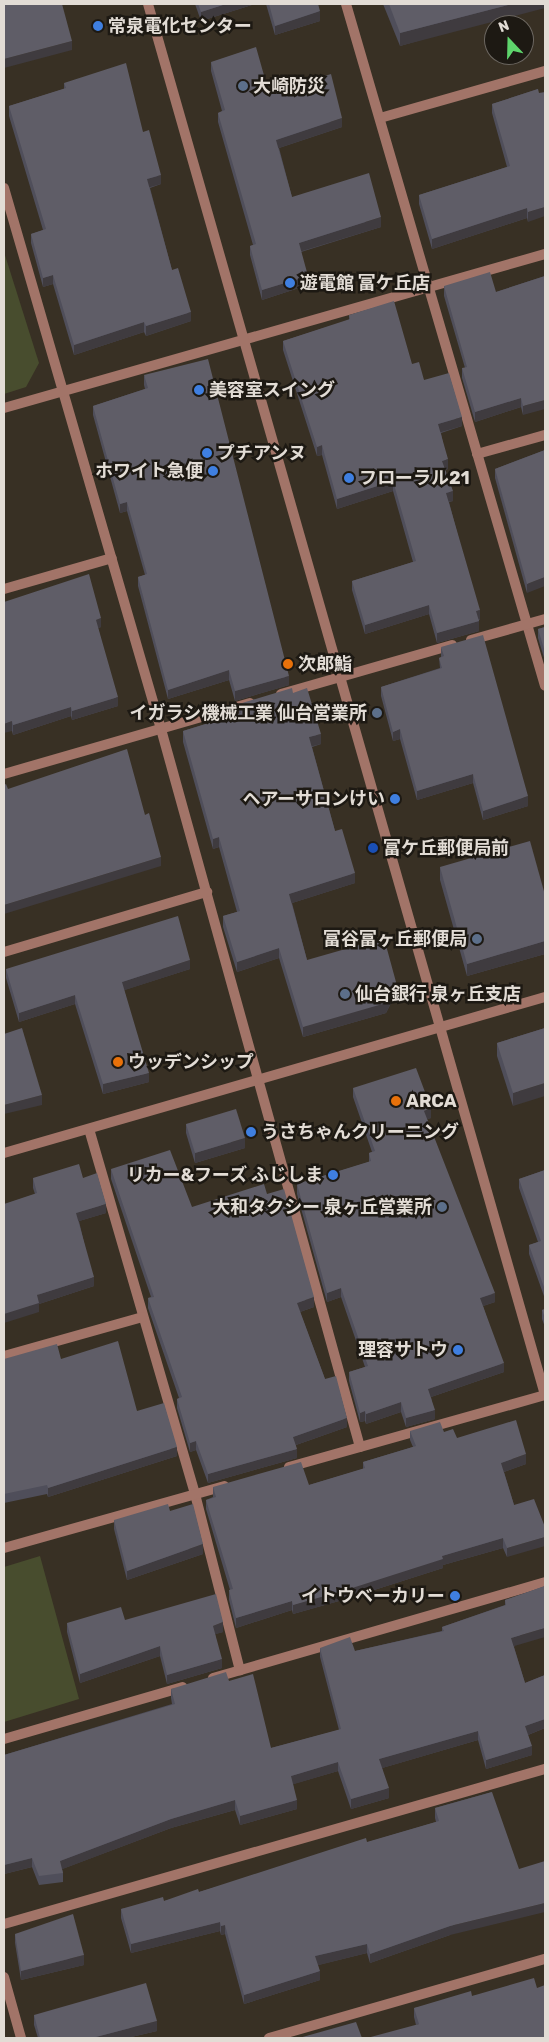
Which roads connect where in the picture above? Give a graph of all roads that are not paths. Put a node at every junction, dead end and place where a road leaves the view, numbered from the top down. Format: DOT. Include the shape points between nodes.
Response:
graph roads {
  1 [pos="148,4"];
  2 [pos="346,4"];
  3 [pos="545,71"];
  4 [pos="380,118"];
  5 [pos="4,188"];
  6 [pos="14,224"];
  7 [pos="4,227"];
  8 [pos="545,254"];
  9 [pos="427,288"];
  10 [pos="245,341"];
  11 [pos="63,392"];
  12 [pos="4,408"];
  13 [pos="545,435"];
  14 [pos="477,454"];
  15 [pos="112,558"];
  16 [pos="4,589"];
  17 [pos="545,619"];
  18 [pos="528,624"];
  19 [pos="340,677"];
  20 [pos="545,686"];
  21 [pos="161,729"];
  22 [pos="4,774"];
  23 [pos="207,892"];
  24 [pos="4,952"];
  25 [pos="545,997"];
  26 [pos="439,1027"];
  27 [pos="260,1081"];
  28 [pos="89,1129"];
  29 [pos="4,1153"];
  30 [pos="143,1317"];
  31 [pos="4,1356"];
  32 [pos="545,1395"];
  33 [pos="360,1447"];
  34 [pos="278,1471"];
  35 [pos="232,1484"];
  36 [pos="195,1494"];
  37 [pos="4,1548"];
  38 [pos="545,1582"];
  39 [pos="240,1670"];
  40 [pos="4,1739"];
  41 [pos="545,1770"];
  42 [pos="4,1924"];
  43 [pos="545,1959"];
  44 [pos="4,1977"];
  45 [pos="21,2038"];
  46 [pos="268,2038"];
  1 -- 10 [label="street"];
  2 -- 4 [label="street"];
  3 -- 4 [label="street"];
  4 -- 9 [label="street"];
  5 -- 6 [label="street"];
  6 -- 7 [label="street"];
  6 -- 11 [label="street"];
  8 -- 9 [label="street"];
  9 -- 10 [label="street"];
  9 -- 14 [label="street"];
  10 -- 11 [label="street"];
  10 -- 19 [label="street"];
  11 -- 12 [label="street"];
  11 -- 15 [label="street"];
  13 -- 14 [label="street"];
  14 -- 18 [label="street"];
  15 -- 16 [label="street"];
  15 -- 21 [label="street"];
  17 -- 18 [label="street"];
  18 -- 19 [label="street"];
  18 -- 20 [label="street"];
  19 -- 21 [label="street"];
  19 -- 26 [label="street"];
  21 -- 22 [label="street"];
  21 -- 23 [label="street"];
  23 -- 24 [label="street"];
  23 -- 27 [label="street"];
  25 -- 26 [label="street"];
  26 -- 27 [label="street"];
  26 -- 32 [label="street"];
  27 -- 28 [label="street"];
  27 -- 33 [label="street"];
  28 -- 29 [label="street"];
  28 -- 30 [label="street"];
  30 -- 31 [label="street"];
  30 -- 36 [label="street"];
  32 -- 33 [label="street"];
  33 -- 34 [label="street"];
  35 -- 36 [label="street"];
  36 -- 37 [label="street"];
  36 -- 39 [label="street"];
  38 -- 39 [label="street"];
  39 -- 40 [label="street"];
  41 -- 42 [label="street"];
  43 -- 46 [label="street"];
  44 -- 45 [label="street"];
}
